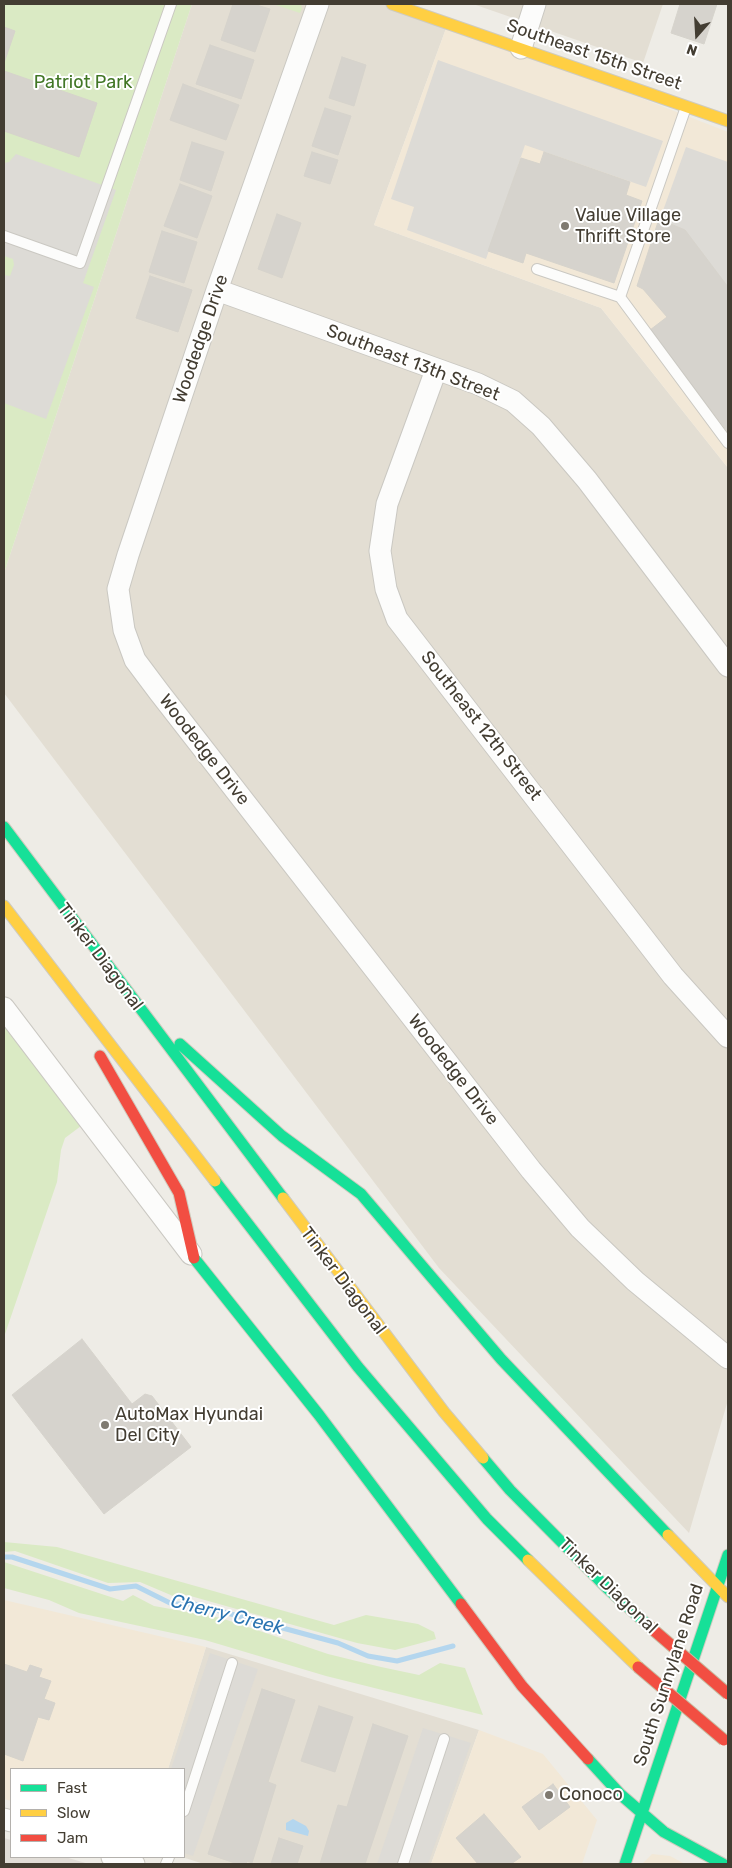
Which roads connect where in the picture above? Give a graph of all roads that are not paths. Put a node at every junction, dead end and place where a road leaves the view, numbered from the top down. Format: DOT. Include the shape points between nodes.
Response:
graph roads {
  1 [pos="171,4"];
  2 [pos="318,4"];
  3 [pos="392,4"];
  4 [pos="535,4"];
  5 [pos="521,48"];
  6 [pos="686,106"];
  7 [pos="728,121"];
  8 [pos="4,236"];
  9 [pos="537,269"];
  10 [pos="217,290"];
  11 [pos="620,297"];
  12 [pos="436,370"];
  13 [pos="728,442"];
  14 [pos="728,666"];
  15 [pos="4,827"];
  16 [pos="4,906"];
  17 [pos="44,960"];
  18 [pos="135,1003"];
  19 [pos="4,1008"];
  20 [pos="728,1037"];
  21 [pos="194,1258"];
  22 [pos="728,1358"];
  23 [pos="728,1555"];
  24 [pos="716,1586"];
  25 [pos="728,1596"];
  26 [pos="232,1663"];
  27 [pos="728,1694"];
  28 [pos="444,1739"];
  29 [pos="726,1741"];
  30 [pos="185,1808"];
  31 [pos="642,1812"];
  32 [pos="115,1858"];
  33 [pos="134,1864"];
  34 [pos="403,1864"];
  35 [pos="625,1864"];
  36 [pos="723,1864"];
  1 -- 8 [label="lane" via="80,263"];
  2 -- 10 [label="street, Woodedge Drive"];
  3 -- 5 [label="main road, Southeast 15th Street"];
  4 -- 5 [label="street"];
  5 -- 6 [label="main road, Southeast 15th Street"];
  6 -- 7 [label="main road, Southeast 15th Street"];
  6 -- 11 [label="lane"];
  9 -- 11 [label="lane"];
  10 -- 12 [label="street, Southeast 13th Street"];
  10 -- 22 [label="street, Woodedge Drive" via="118,590 124,630 135,660 531,1170 580,1228 635,1281"];
  11 -- 13 [label="lane"];
  12 -- 14 [label="street, Southeast 13th Street" via="478,384 513,401 541,426 587,480"];
  12 -- 20 [label="street, Southeast 12th Street" via="387,504 380,551 386,590 397,619 673,976"];
  15 -- 18 [label="main road, Tinker Diagonal"];
  16 -- 17 [label="main road"];
  17 -- 21 [label="main road" via="175,1185"];
  17 -- 29 [label="main road, bridge" via="358,1366 487,1519 638,1668"];
  18 -- 24 [label="main road" via="282,1136 362,1194 500,1359"];
  18 -- 27 [label="main road, Tinker Diagonal, bridge" via="444,1412 510,1490 607,1588"];
  19 -- 21 [label="street"];
  21 -- 31 [label="main road" via="314,1409 522,1686 620,1794"];
  23 -- 24 [label="main road, South Sunnylane Road"];
  24 -- 25 [label="main road"];
  24 -- 31 [label="main road, South Sunnylane Road"];
  26 -- 30 [label="lane"];
  28 -- 34 [label="lane"];
  31 -- 35 [label="main road, South Sunnylane Road"];
  31 -- 36 [label="main road" via="664,1832"];
  32 -- 33 [label="street"];
}
